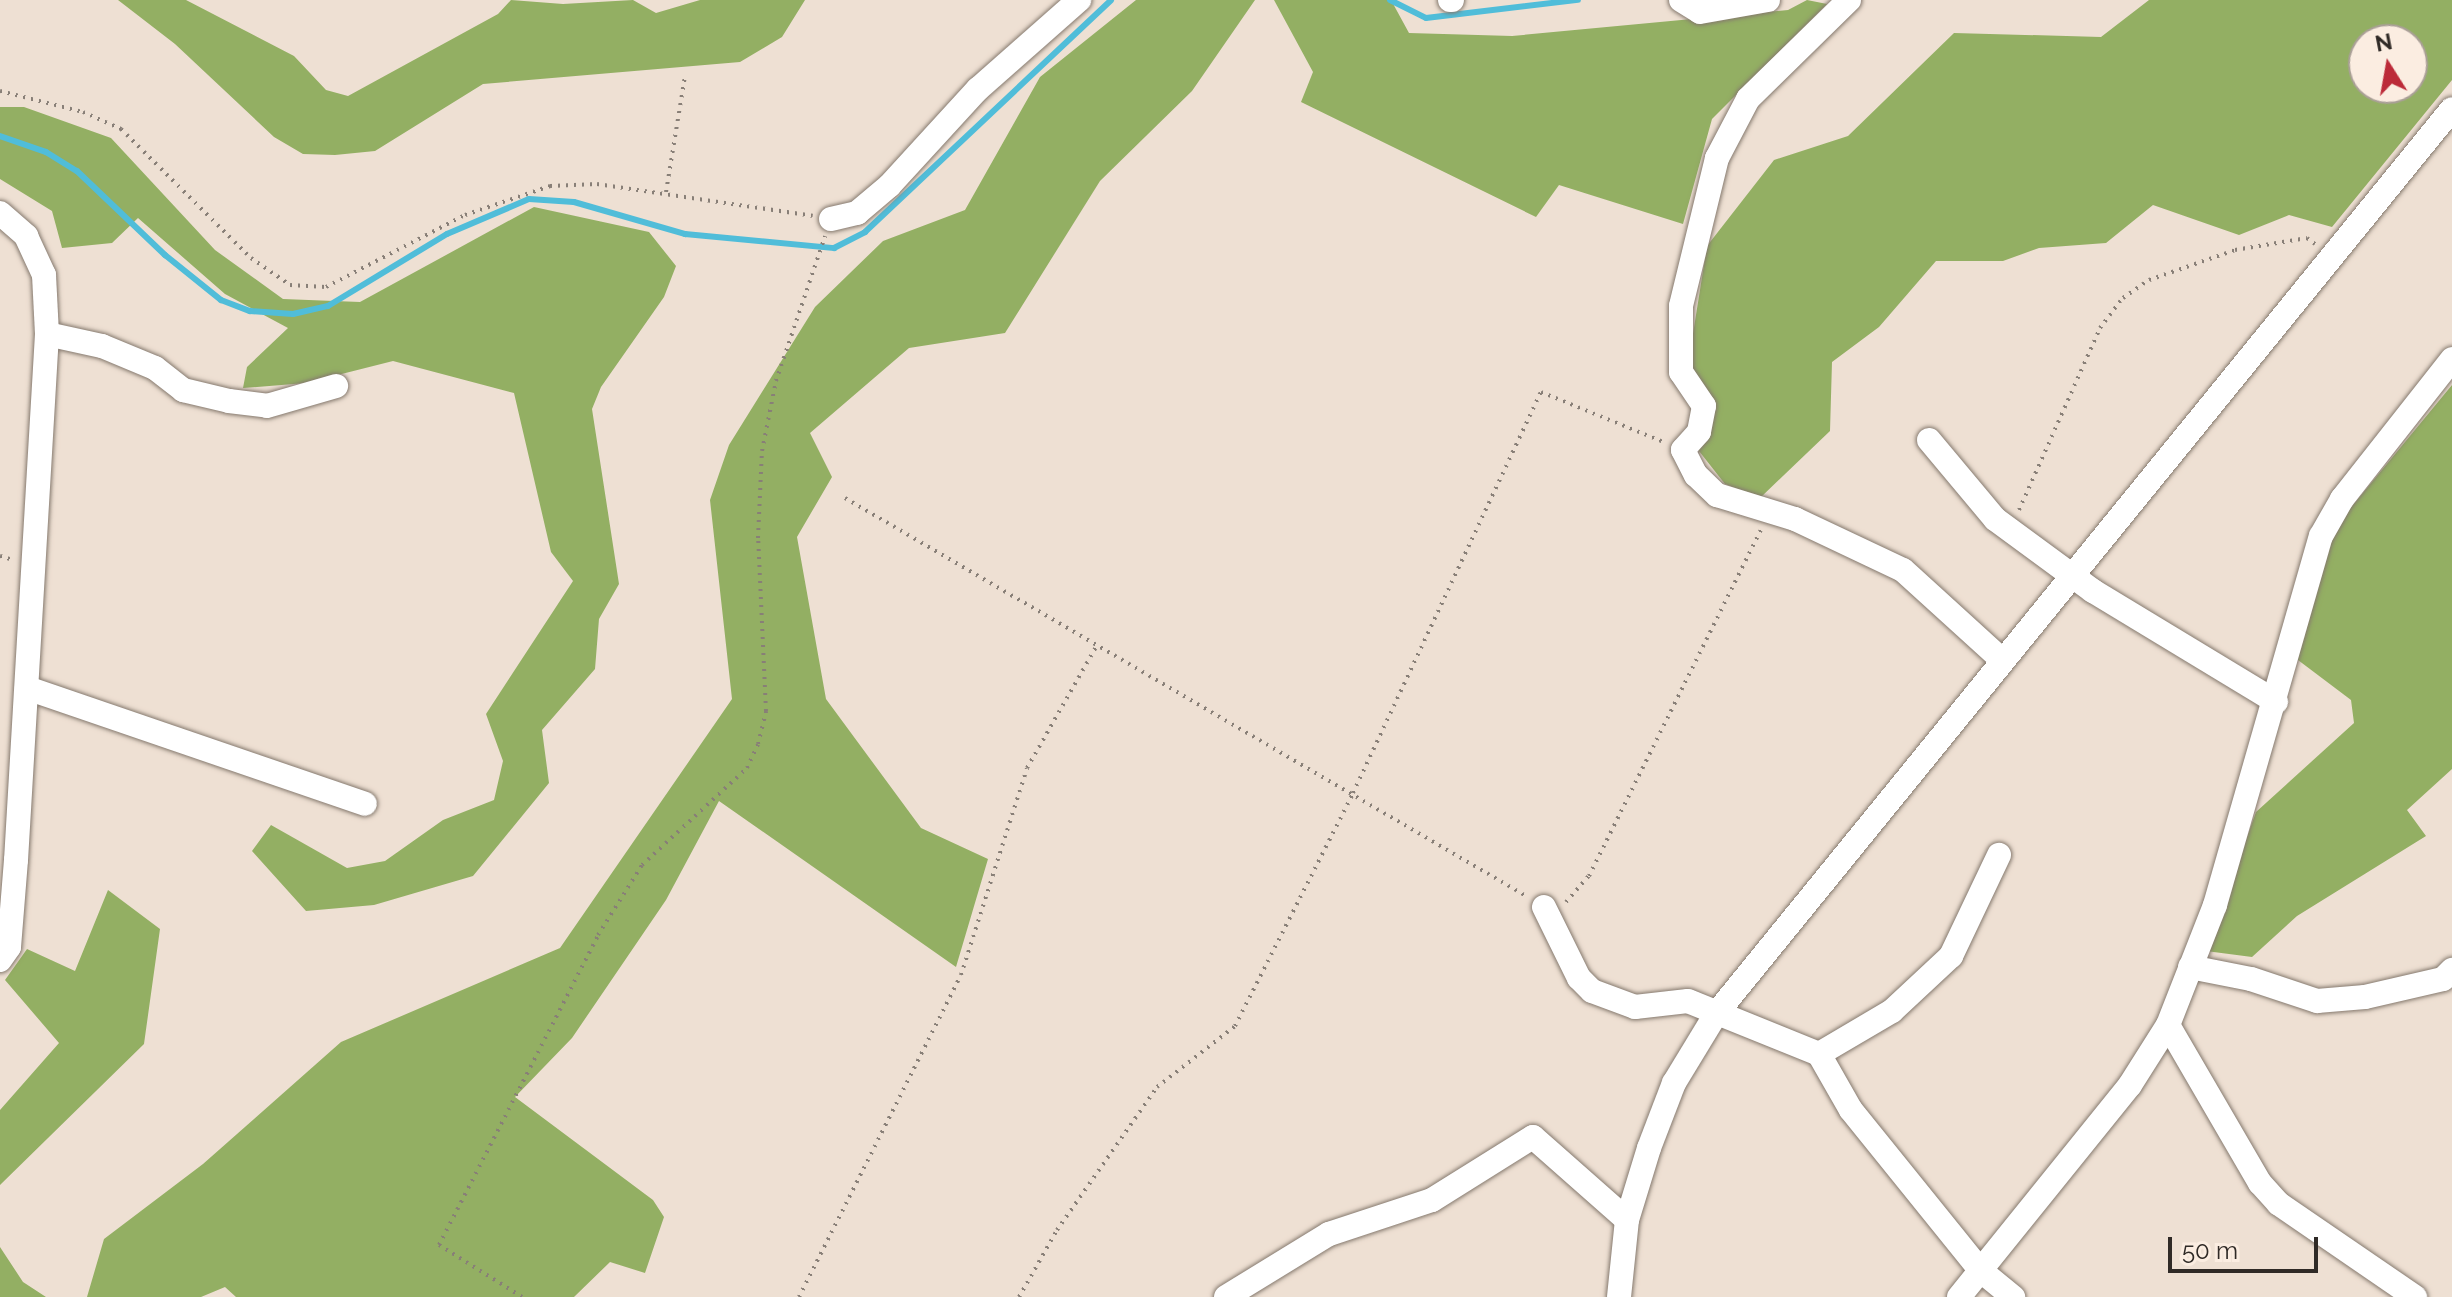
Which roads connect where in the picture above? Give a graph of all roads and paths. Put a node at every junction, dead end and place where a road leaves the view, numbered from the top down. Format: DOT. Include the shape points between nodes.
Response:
graph roads {
  1 [pos="1079,0"];
  2 [pos="1681,0"];
  3 [pos="1768,0"];
  4 [pos="1849,0"];
  5 [pos="685,76"];
  6 [pos="0,91"];
  7 [pos="2452,109"];
  8 [pos="666,192"];
  9 [pos="0,213"];
  10 [pos="831,219"];
  11 [pos="2333,258"];
  12 [pos="47,334"];
  13 [pos="2452,359"];
  14 [pos="336,386"];
  15 [pos="1929,440"];
  16 [pos="1683,450"];
  17 [pos="845,498"];
  18 [pos="1768,515"];
  19 [pos="2017,535"];
  20 [pos="2072,575"];
  21 [pos="1096,647"];
  22 [pos="2002,660"];
  23 [pos="27,688"];
  24 [pos="2276,702"];
  25 [pos="1353,793"];
  26 [pos="365,804"];
  27 [pos="1999,855"];
  28 [pos="1547,913"];
  29 [pos="0,960"];
  30 [pos="2190,967"];
  31 [pos="2452,970"];
  32 [pos="1716,1014"];
  33 [pos="2168,1025"];
  34 [pos="1819,1054"];
  35 [pos="1627,1220"];
  36 [pos="1980,1270"];
  37 [pos="522,1297"];
  38 [pos="799,1297"];
  39 [pos="1019,1297"];
  40 [pos="1226,1297"];
  41 [pos="1619,1297"];
  42 [pos="1959,1297"];
  43 [pos="2013,1297"];
  44 [pos="2415,1297"];
  1 -- 10 [label="street" via="978,89 889,186 857,213"];
  2 -- 3 [label="street" via="1700,12"];
  4 -- 16 [label="street" via="1748,99 1717,158 1681,306 1681,372 1704,406 1699,432"];
  5 -- 8 [label="path"];
  6 -- 8 [label="path" via="83,112 121,129 251,258 290,285 326,287 465,215 550,186 597,184"];
  7 -- 11 [label="street"];
  8 -- 10 [label="path"];
  9 -- 12 [label="street" via="26,236 44,275"];
  10 -- 37 [label="path" via="776,381 762,451 758,538 766,711 758,744 747,768 642,865 598,935 439,1245"];
  11 -- 19 [label="path" via="2307,238 2235,250 2149,280 2123,298 2100,328 2043,450 2019,506"];
  11 -- 20 [label="street"];
  12 -- 14 [label="street" via="102,346 155,368 183,390 229,401 267,406"];
  12 -- 23 [label="street"];
  13 -- 24 [label="street" via="2342,499 2321,536"];
  15 -- 19 [label="street" via="1995,519"];
  16 -- 18 [label="street" via="1696,475 1717,495"];
  16 -- 25 [label="path" via="1541,392"];
  17 -- 21 [label="path"];
  18 -- 22 [label="street" via="1795,519 1903,570"];
  18 -- 28 [label="path" via="1589,876"];
  19 -- 20 [label="street"];
  20 -- 22 [label="street"];
  20 -- 24 [label="street"];
  21 -- 25 [label="path"];
  21 -- 38 [label="path" via="1027,768 961,975"];
  22 -- 32 [label="street"];
  23 -- 26 [label="street"];
  23 -- 29 [label="street" via="9,947"];
  24 -- 30 [label="street" via="2215,905"];
  25 -- 28 [label="path"];
  25 -- 39 [label="path" via="1235,1026 1157,1087 1057,1230"];
  27 -- 34 [label="street" via="1951,956 1892,1011"];
  28 -- 32 [label="street" via="1579,978 1592,991 1635,1007 1688,1001"];
  30 -- 31 [label="street" via="2251,979 2317,1001 2365,997 2443,979"];
  30 -- 33 [label="street"];
  32 -- 34 [label="street"];
  32 -- 35 [label="street" via="1674,1083"];
  33 -- 36 [label="street" via="2130,1085"];
  33 -- 44 [label="street" via="2260,1183 2279,1204"];
  34 -- 36 [label="street" via="1851,1110"];
  35 -- 40 [label="street" via="1533,1137 1432,1200 1329,1234"];
  35 -- 41 [label="street"];
  36 -- 42 [label="street"];
  36 -- 43 [label="street"];
}
